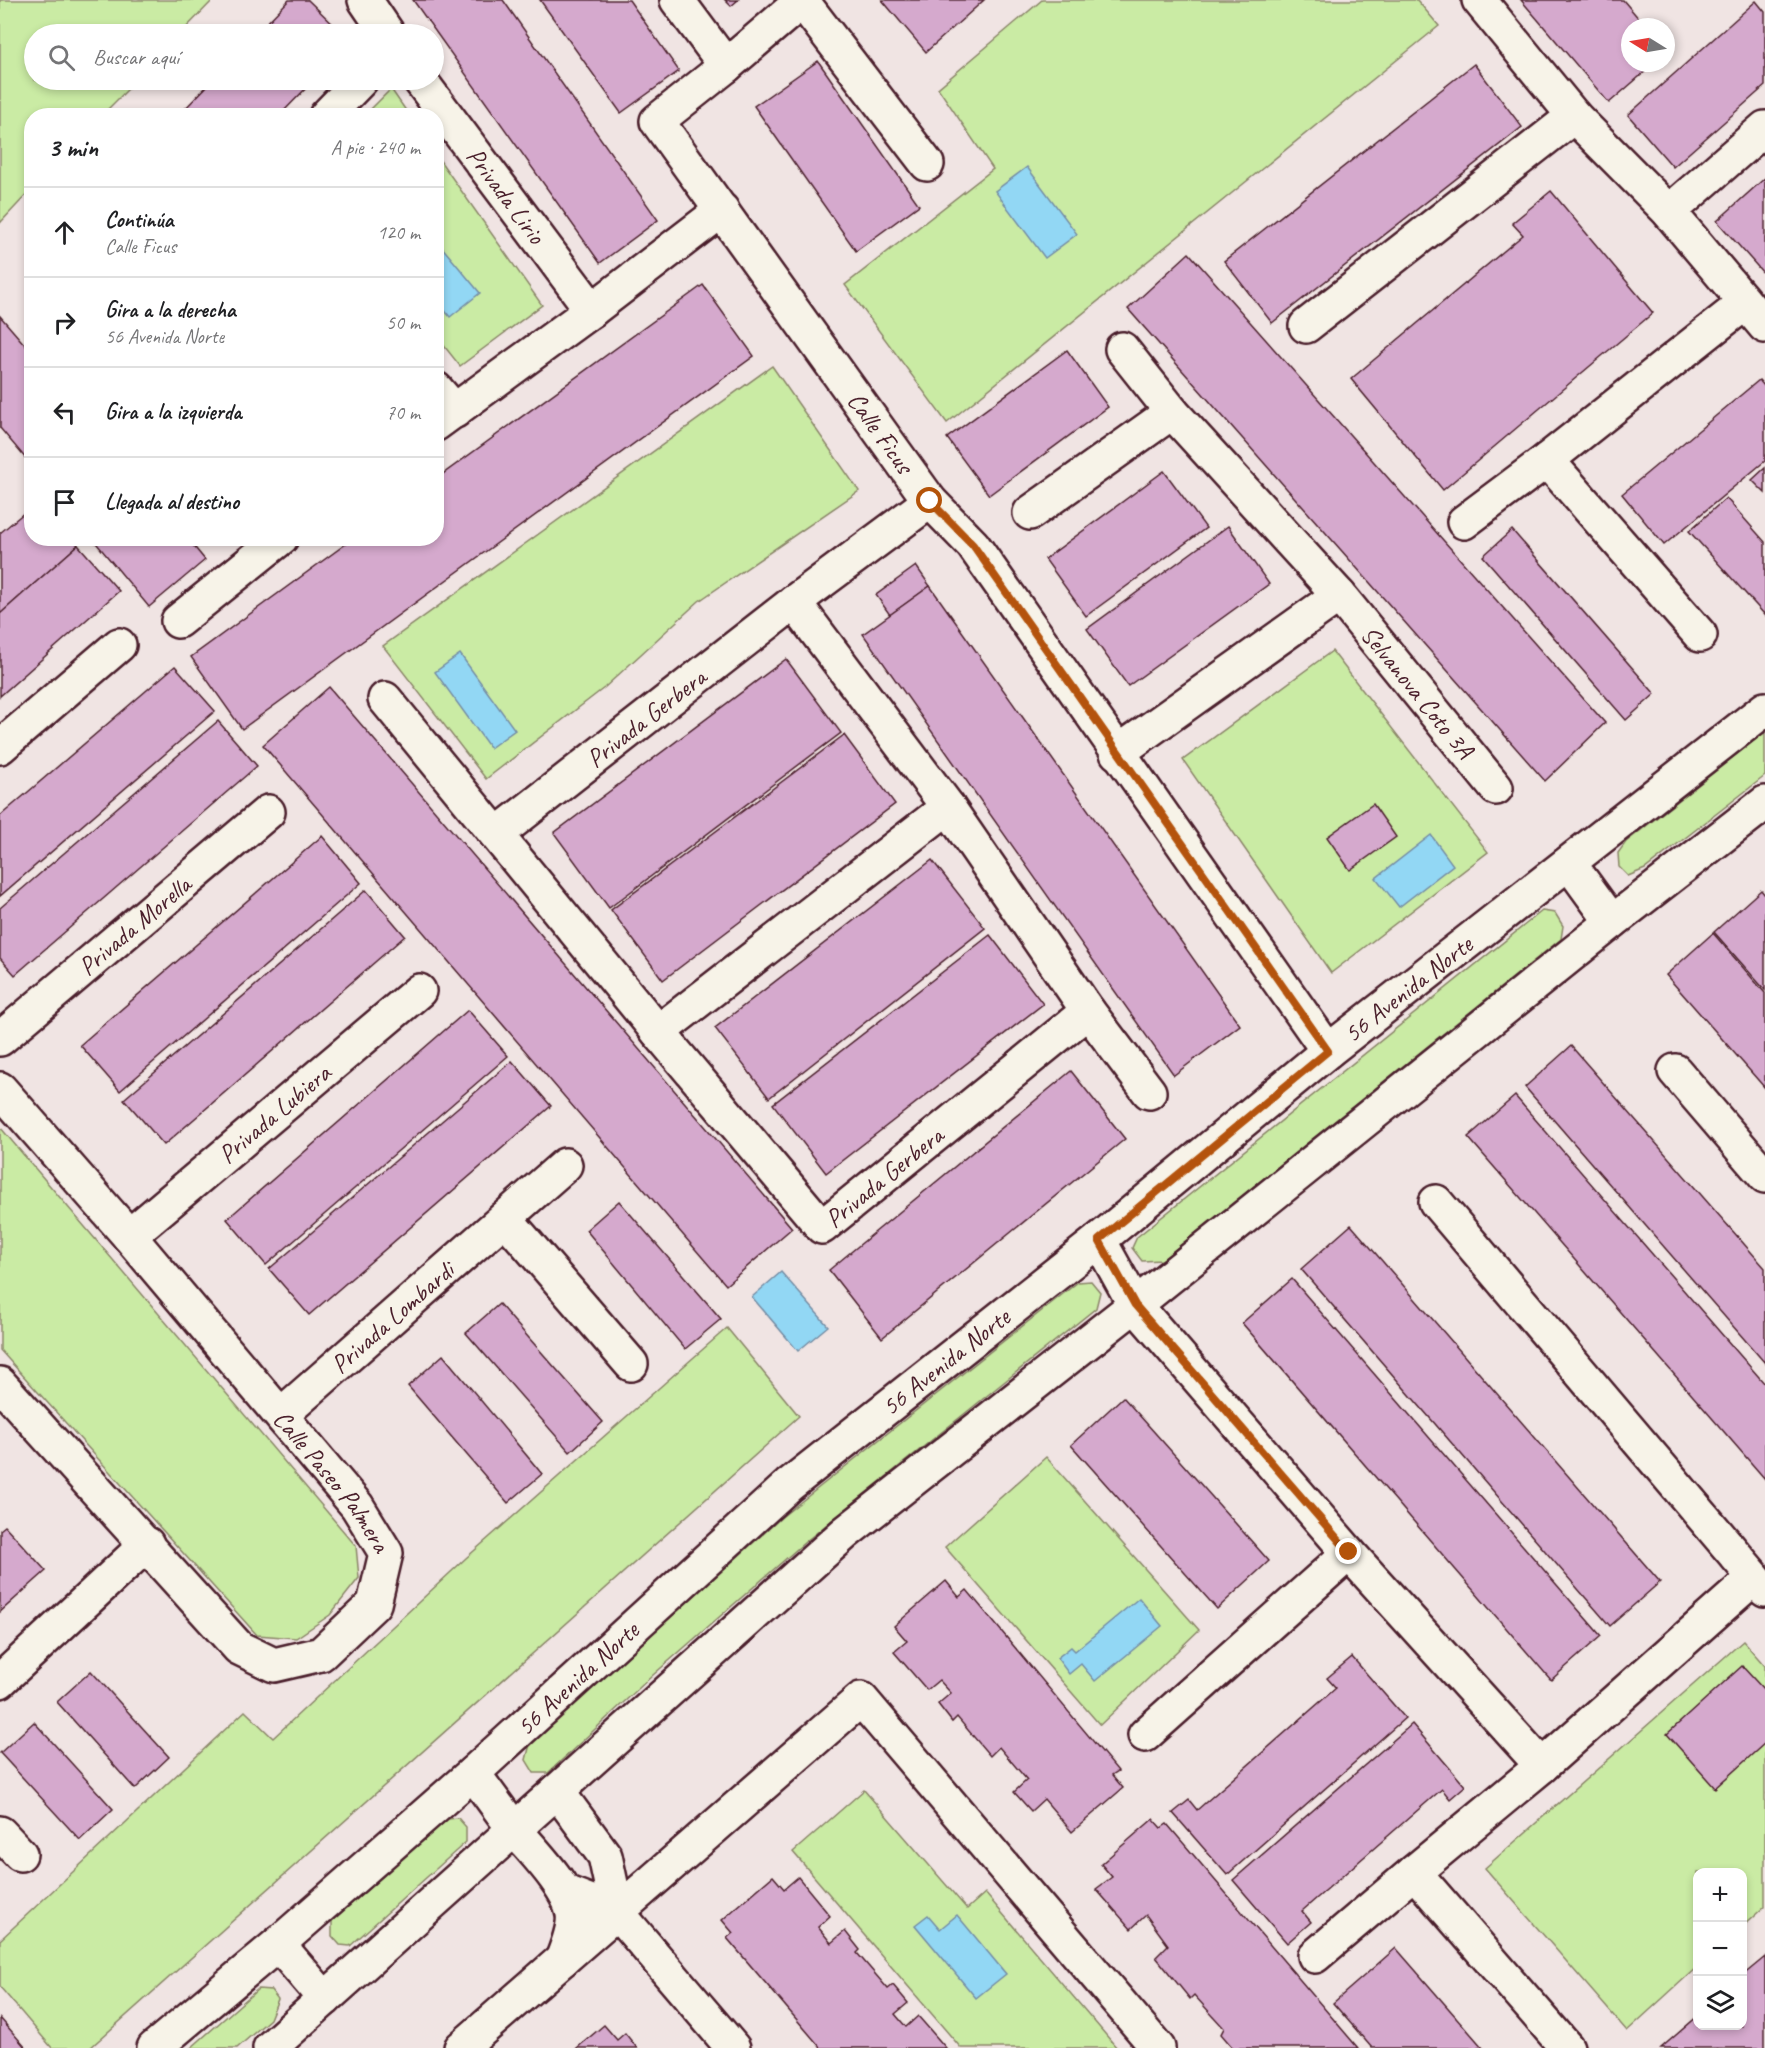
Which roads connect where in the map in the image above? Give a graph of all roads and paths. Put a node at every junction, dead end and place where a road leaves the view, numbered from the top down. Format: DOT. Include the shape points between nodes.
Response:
graph roads {
  1 [pos="365,0"];
  2 [pos="677,0"];
  3 [pos="1479,0"];
  4 [pos="803,1"];
  5 [pos="381,24"];
  6 [pos="726,66"];
  7 [pos="351,90"];
  8 [pos="428,90"];
  9 [pos="334,108"];
  10 [pos="441,108"];
  11 [pos="444,112"];
  12 [pos="1574,116"];
  13 [pos="1765,128"];
  14 [pos="927,164"];
  15 [pos="722,210"];
  16 [pos="1669,212"];
  17 [pos="592,309"];
  18 [pos="1755,314"];
  19 [pos="1306,326"];
  20 [pos="1122,349"];
  21 [pos="444,407"];
  22 [pos="1172,412"];
  23 [pos="1547,460"];
  24 [pos="930,501"];
  25 [pos="1030,513"];
  26 [pos="1464,522"];
  27 [pos="258,546"];
  28 [pos="1339,595"];
  29 [pos="794,602"];
  30 [pos="178,621"];
  31 [pos="1700,635"];
  32 [pos="120,645"];
  33 [pos="385,699"];
  34 [pos="1765,709"];
  35 [pos="0,747"];
  36 [pos="1118,753"];
  37 [pos="1496,788"];
  38 [pos="1765,802"];
  39 [pos="948,807"];
  40 [pos="268,812"];
  41 [pos="497,834"];
  42 [pos="1569,863"];
  43 [pos="1612,922"];
  44 [pos="419,991"];
  45 [pos="1088,1011"];
  46 [pos="658,1032"];
  47 [pos="0,1040"];
  48 [pos="1328,1051"];
  49 [pos="1675,1071"];
  50 [pos="0,1089"];
  51 [pos="1149,1092"];
  52 [pos="565,1165"];
  53 [pos="1765,1176"];
  54 [pos="1436,1202"];
  55 [pos="505,1218"];
  56 [pos="129,1236"];
  57 [pos="1099,1240"];
  58 [pos="1135,1305"];
  59 [pos="631,1364"];
  60 [pos="0,1384"];
  61 [pos="281,1416"];
  62 [pos="147,1544"];
  63 [pos="1349,1552"];
  64 [pos="1760,1584"];
  65 [pos="0,1681"];
  66 [pos="1145,1735"];
  67 [pos="1542,1766"];
  68 [pos="473,1773"];
  69 [pos="558,1791"];
  70 [pos="514,1829"];
  71 [pos="605,1856"];
  72 [pos="1414,1872"];
  73 [pos="662,1873"];
  74 [pos="565,1892"];
  75 [pos="617,1912"];
  76 [pos="278,1944"];
  77 [pos="1315,1956"];
  78 [pos="562,1960"];
  79 [pos="325,1999"];
  80 [pos="154,2048"];
  81 [pos="270,2048"];
  82 [pos="461,2048"];
  83 [pos="733,2048"];
  84 [pos="1158,2048"];
  85 [pos="1567,2048"];
  1 -- 5 [label="street"];
  2 -- 6 [label="street"];
  3 -- 12 [label="street"];
  4 -- 6 [label="street"];
  4 -- 14 [label="street"];
  6 -- 15 [label="street, Calle Ficus" via="657,121"];
  7 -- 9 [label="street"];
  8 -- 10 [label="street, Privada Lirio"];
  11 -- 17 [label="street, Privada Lirio"];
  12 -- 16 [label="street"];
  12 -- 19 [label="street"];
  13 -- 16 [label="street"];
  15 -- 17 [label="street"];
  15 -- 24 [label="street, Calle Ficus"];
  16 -- 18 [label="street"];
  17 -- 21 [label="street"];
  18 -- 23 [label="street"];
  20 -- 22 [label="street, Selvanova Coto 3A"];
  22 -- 25 [label="street"];
  22 -- 28 [label="street, Selvanova Coto 3A"];
  23 -- 26 [label="street"];
  23 -- 31 [label="street"];
  24 -- 29 [label="street, Privada Gerbera"];
  24 -- 36 [label="street, Calle Ficus" via="973,545"];
  27 -- 30 [label="street"];
  28 -- 36 [label="street"];
  28 -- 37 [label="street, Selvanova Coto 3A"];
  29 -- 39 [label="street"];
  29 -- 41 [label="street, Privada Gerbera"];
  32 -- 35 [label="street"];
  33 -- 41 [label="street, Privada Gerbera"];
  34 -- 42 [label="street, 56 Avenida Norte"];
  36 -- 48 [label="street, Calle Ficus"];
  38 -- 43 [label="street"];
  39 -- 45 [label="street"];
  39 -- 46 [label="street"];
  40 -- 47 [label="street, Privada Morella"];
  41 -- 46 [label="street, Privada Gerbera"];
  42 -- 43 [label="street"];
  42 -- 48 [label="street, 56 Avenida Norte"];
  43 -- 58 [label="street"];
  44 -- 56 [label="street, Privada Lubiera"];
  45 -- 46 [label="street, Privada Gerbera" via="822,1227"];
  45 -- 51 [label="street"];
  48 -- 57 [label="street, 56 Avenida Norte"];
  49 -- 53 [label="street"];
  50 -- 56 [label="street, Calle Paseo Palmera"];
  52 -- 55 [label="street, Privada Lombardi"];
  54 -- 64 [label="street"];
  55 -- 59 [label="street"];
  55 -- 61 [label="street, Privada Lombardi"];
  56 -- 61 [label="street, Calle Paseo Palmera"];
  57 -- 58 [label="street"];
  57 -- 68 [label="street, 56 Avenida Norte" via="789,1485"];
  58 -- 63 [label="street"];
  58 -- 69 [label="street" via="844,1533"];
  60 -- 62 [label="street, Calle Paseo Palmera"];
  61 -- 62 [label="street, Calle Paseo Palmera" via="357,1506 386,1553 374,1604 321,1654 274,1665 239,1648"];
  62 -- 65 [label="street"];
  63 -- 66 [label="street"];
  63 -- 67 [label="street"];
  64 -- 67 [label="street"];
  67 -- 72 [label="street"];
  68 -- 70 [label="street"];
  68 -- 76 [label="street, 56 Avenida Norte"];
  69 -- 70 [label="street"];
  69 -- 71 [label="street"];
  70 -- 74 [label="street"];
  70 -- 79 [label="street"];
  71 -- 73 [label="street" via="628,1866"];
  71 -- 75 [label="street"];
  72 -- 77 [label="street"];
  72 -- 85 [label="street"];
  73 -- 75 [label="street"];
  73 -- 84 [label="street" via="861,1699"];
  74 -- 75 [label="street"];
  74 -- 78 [label="street" via="573,1915"];
  75 -- 78 [label="street"];
  75 -- 83 [label="street"];
  76 -- 79 [label="street"];
  76 -- 80 [label="street, 56 Avenida Norte"];
  78 -- 82 [label="street"];
  79 -- 81 [label="street"];
}
